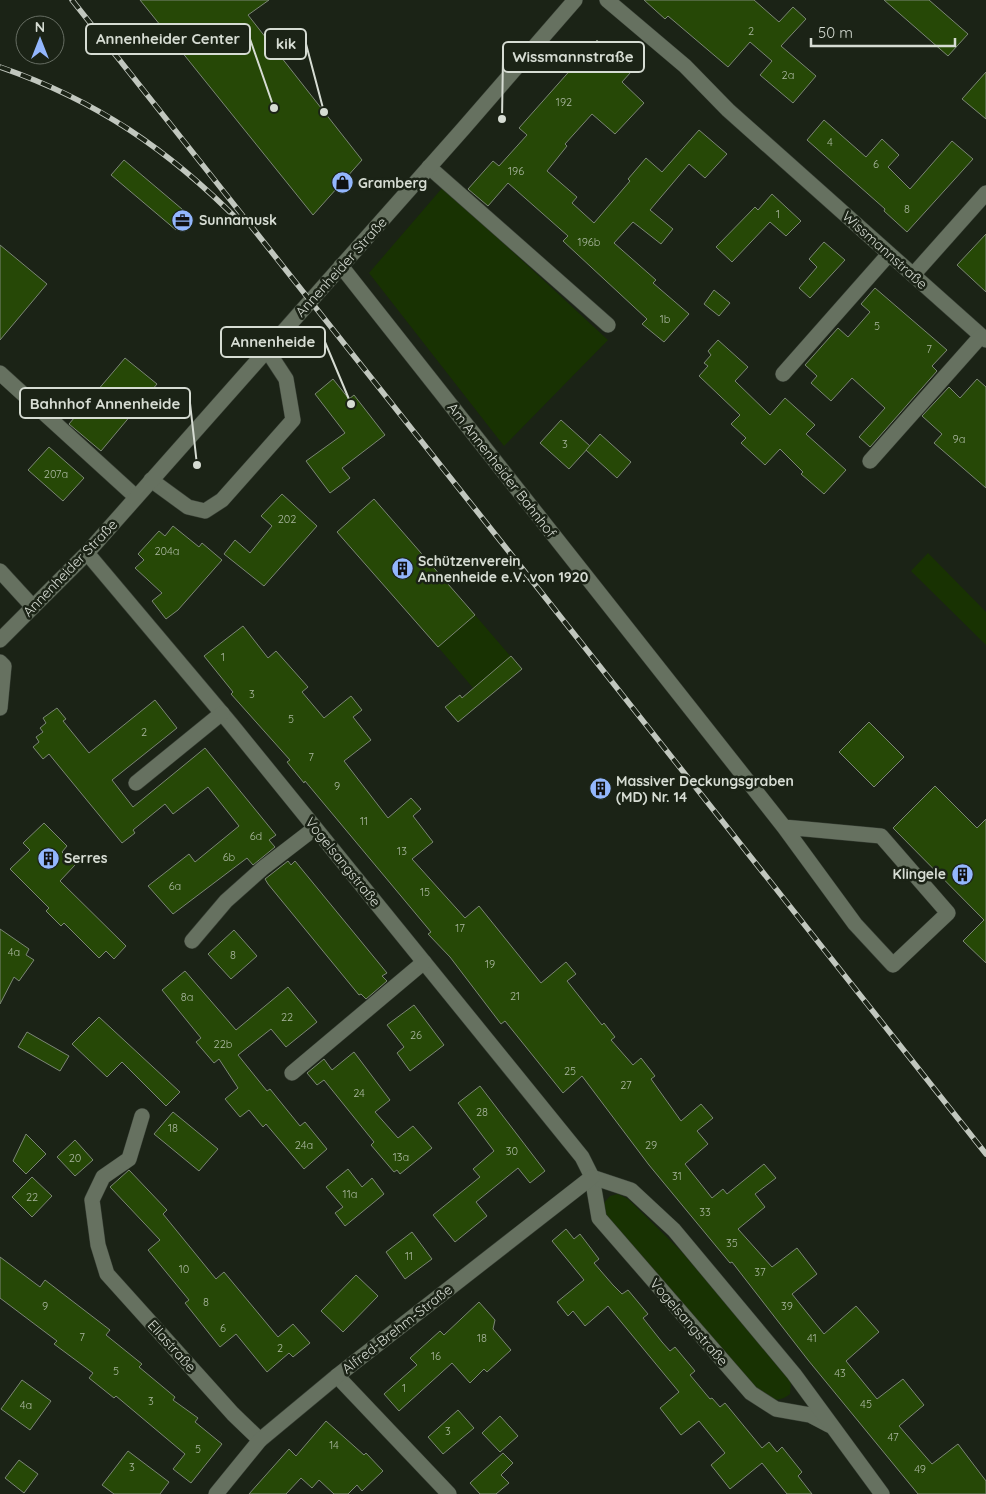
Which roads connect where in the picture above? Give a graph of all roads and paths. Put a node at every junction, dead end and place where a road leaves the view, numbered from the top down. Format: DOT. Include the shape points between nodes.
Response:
graph roads {
  1 [pos="607,0"];
  2 [pos="566,3"];
  3 [pos="429,167"];
  4 [pos="986,193"];
  5 [pos="889,254"];
  6 [pos="341,266"];
  7 [pos="913,275"];
  8 [pos="608,325"];
  9 [pos="984,338"];
  10 [pos="267,350"];
  11 [pos="0,373"];
  12 [pos="783,374"];
  13 [pos="870,461"];
  14 [pos="151,480"];
  15 [pos="136,497"];
  16 [pos="87,553"];
  17 [pos="0,571"];
  18 [pos="33,607"];
  19 [pos="0,640"];
  20 [pos="0,662"];
  21 [pos="0,708"];
  22 [pos="222,713"];
  23 [pos="136,783"];
  24 [pos="784,827"];
  25 [pos="315,828"];
  26 [pos="192,941"];
  27 [pos="424,962"];
  28 [pos="292,1073"];
  29 [pos="142,1116"];
  30 [pos="592,1177"];
  31 [pos="336,1376"];
  32 [pos="829,1425"];
  33 [pos="260,1440"];
  34 [pos="216,1494"];
  35 [pos="449,1494"];
  36 [pos="882,1494"];
  1 -- 5 [label="street, Wissmannstraße" via="685,66 728,110"];
  2 -- 3 [label="street, Annenheider Straße"];
  3 -- 6 [label="street, Annenheider Straße"];
  3 -- 8 [label="street"];
  4 -- 7 [label="street"];
  5 -- 7 [label="street, Wissmannstraße"];
  5 -- 12 [label="street"];
  6 -- 10 [label="street, Annenheider Straße"];
  6 -- 24 [label="street, Am Annenheider Bahnhof"];
  7 -- 9 [label="street, Wissmannstraße"];
  9 -- 13 [label="street"];
  10 -- 14 [label="street, Annenheider Straße"];
  10 -- 14 [label="street" via="286,379 293,420 222,500 205,511 188,507"];
  11 -- 15 [label="street"];
  14 -- 15 [label="street, Annenheider Straße"];
  15 -- 16 [label="street, Annenheider Straße"];
  16 -- 18 [label="street, Annenheider Straße"];
  16 -- 22 [label="street, Vogelsangstraße"];
  17 -- 18 [label="street"];
  18 -- 19 [label="street, Annenheider Straße"];
  20 -- 21 [label="street" via="4,666"];
  22 -- 23 [label="street"];
  22 -- 25 [label="street, Vogelsangstraße"];
  24 -- 24 [label="street, Am Annenheider Bahnhof" via="855,924 893,965 948,914 881,836"];
  25 -- 26 [label="street" via="226,901"];
  25 -- 27 [label="street, Vogelsangstraße"];
  27 -- 28 [label="street"];
  27 -- 30 [label="street, Vogelsangstraße" via="582,1157"];
  29 -- 33 [label="street, Ellastraße" via="129,1159 103,1177 92,1200 106,1274"];
  30 -- 31 [label="street, Alfred-Brehm-Straße"];
  30 -- 32 [label="street, Vogelsangstraße" via="631,1190 674,1230 794,1374"];
  30 -- 32 [label="street, Vogelsangstraße" via="599,1218 751,1394 776,1409 810,1415"];
  31 -- 33 [label="street, Alfred-Brehm-Straße"];
  31 -- 35 [label="street"];
  32 -- 36 [label="street, Vogelsangstraße"];
  33 -- 34 [label="street, Alfred-Brehm-Straße"];
}
